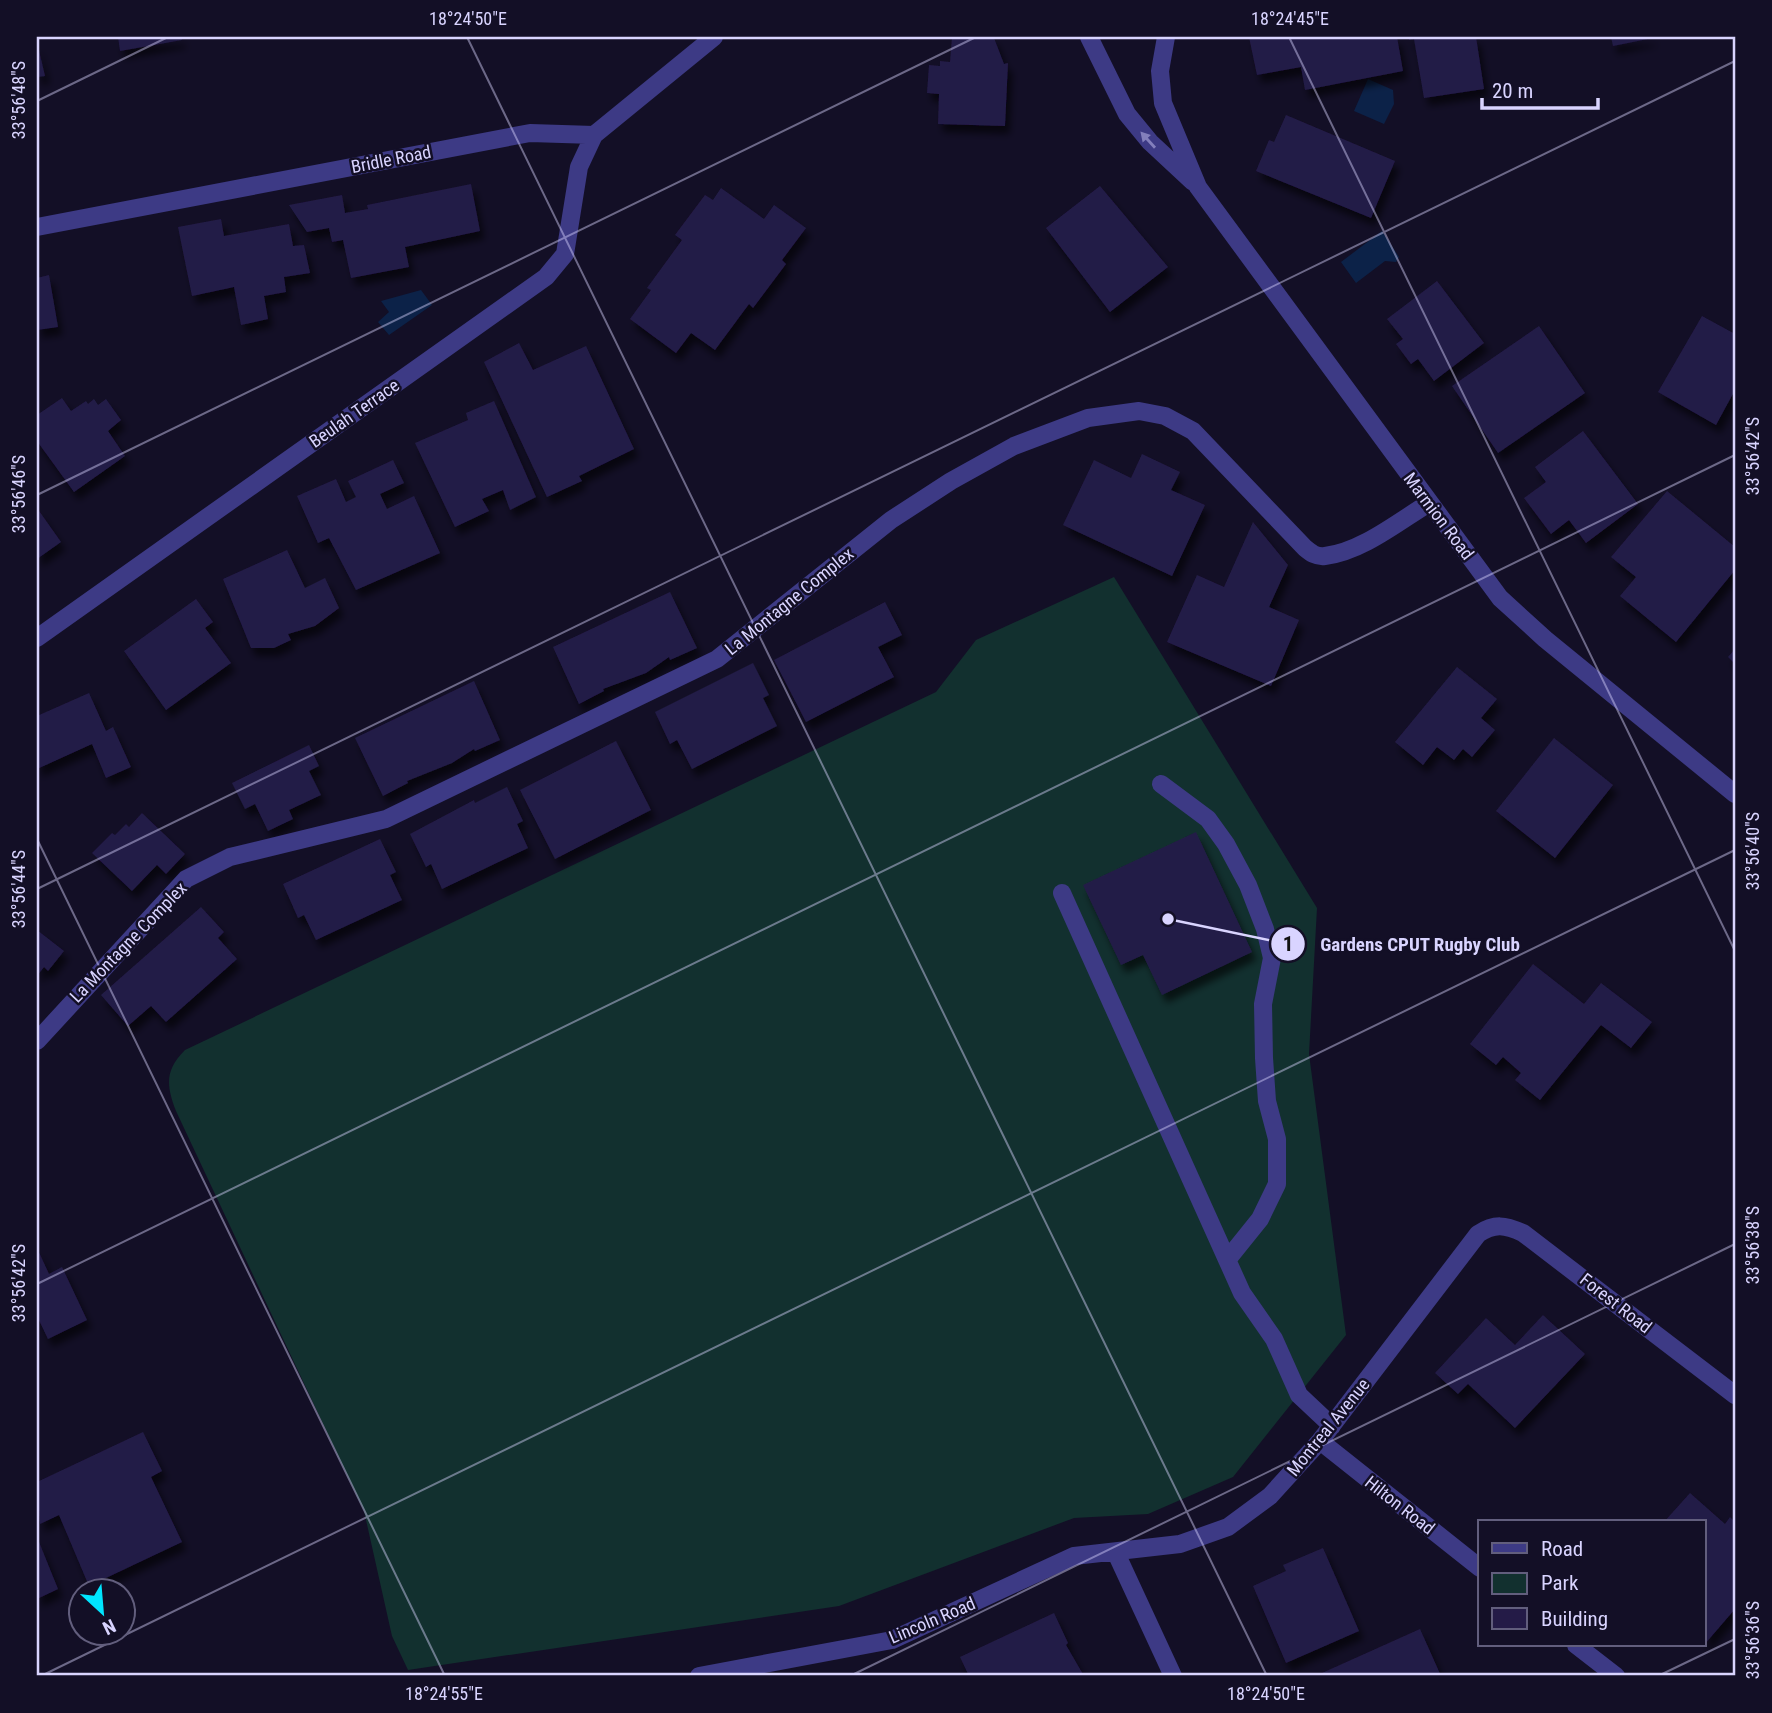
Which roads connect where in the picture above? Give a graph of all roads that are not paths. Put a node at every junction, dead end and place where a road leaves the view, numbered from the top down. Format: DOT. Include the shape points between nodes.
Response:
graph roads {
  1 [pos="714,37"];
  2 [pos="1089,37"];
  3 [pos="1166,37"];
  4 [pos="594,135"];
  5 [pos="1198,187"];
  6 [pos="37,227"];
  7 [pos="1429,503"];
  8 [pos="37,638"];
  9 [pos="1161,784"];
  10 [pos="1735,794"];
  11 [pos="1062,893"];
  12 [pos="37,1041"];
  13 [pos="1491,1226"];
  14 [pos="1227,1260"];
  15 [pos="1735,1395"];
  16 [pos="1332,1426"];
  17 [pos="1320,1441"];
  18 [pos="1116,1553"];
  19 [pos="1478,1566"];
  20 [pos="1578,1646"];
  21 [pos="699,1676"];
  22 [pos="1173,1676"];
  23 [pos="1616,1676"];
  1 -- 4 [label="street"];
  5 -- 2 [label="street, Marmion Road, one-way" via="1127,114"];
  3 -- 5 [label="street, Marmion Road" via="1160,71 1163,103"];
  4 -- 6 [label="street, Bridle Road" via="530,133"];
  4 -- 8 [label="street, Beulah Terrace" via="579,167 565,254 546,277"];
  5 -- 7 [label="street, Marmion Road"];
  7 -- 10 [label="street, Marmion Road" via="1514,612"];
  7 -- 12 [label="street, La Montagne Complex" via="1368,540 1316,556 1193,430 1165,416 1113,412 1053,429 951,481 891,520 716,659 397,815 206,867 186,880"];
  9 -- 14 [label="street" via="1208,818 1226,844 1248,885 1272,958 1263,1004 1264,1058 1267,1101 1277,1139 1277,1184 1260,1219"];
  11 -- 14 [label="street"];
  13 -- 15 [label="street, Forest Road" via="1523,1233"];
  13 -- 16 [label="street, Montreal Avenue" via="1478,1234"];
  14 -- 16 [label="street" via="1241,1293 1274,1339 1299,1395"];
  16 -- 17 [label="street, Montreal Avenue"];
  17 -- 18 [label="street, Montreal Avenue" via="1270,1496 1228,1527 1180,1544"];
  17 -- 19 [label="street, Hilton Road"];
  18 -- 21 [label="street, Lincoln Road" via="1074,1556 892,1640"];
  18 -- 22 [label="street"];
  20 -- 23 [label="street"];
}
